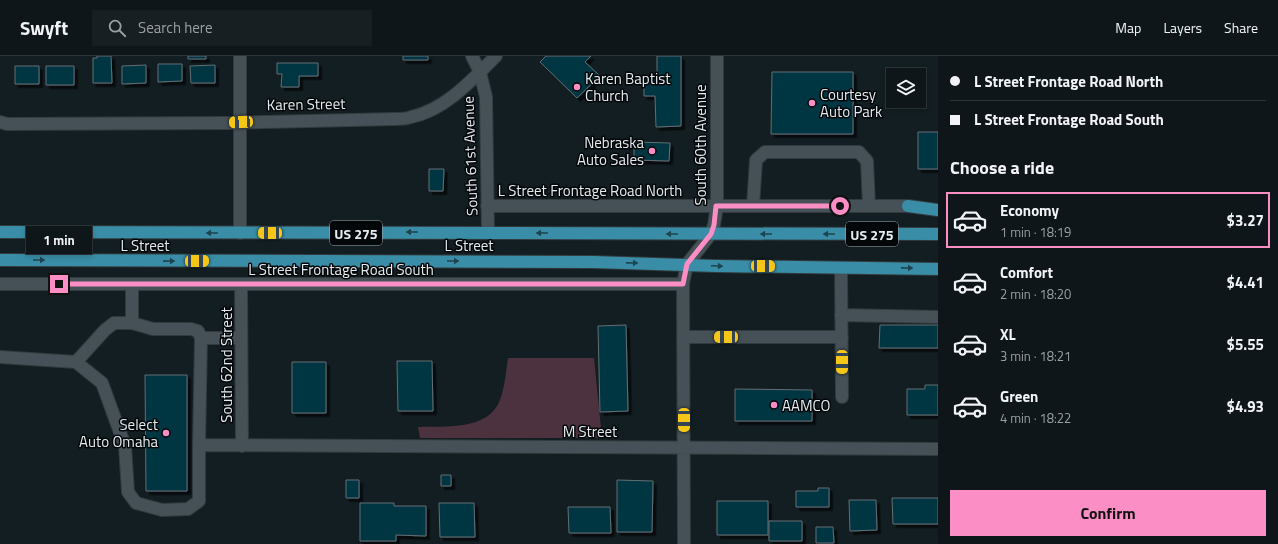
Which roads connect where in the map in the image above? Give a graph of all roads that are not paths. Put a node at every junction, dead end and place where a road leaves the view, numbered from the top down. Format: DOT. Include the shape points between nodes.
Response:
graph roads {
  1 [pos="240,56"];
  2 [pos="472,56"];
  3 [pos="496,56"];
  4 [pos="716,56"];
  5 [pos="480,72"];
  6 [pos="0,122"];
  7 [pos="241,122"];
  8 [pos="488,206"];
  9 [pos="716,206"];
  10 [pos="753,206"];
  11 [pos="870,206"];
  12 [pos="908,206"];
  13 [pos="938,210"];
  14 [pos="0,232"];
  15 [pos="488,232"];
  16 [pos="240,233"];
  17 [pos="711,234"];
  18 [pos="938,234"];
  19 [pos="0,260"];
  20 [pos="687,264"];
  21 [pos="841,268"];
  22 [pos="938,269"];
  23 [pos="0,284"];
  24 [pos="132,284"];
  25 [pos="683,284"];
  26 [pos="241,285"];
  27 [pos="841,315"];
  28 [pos="938,317"];
  29 [pos="132,323"];
  30 [pos="683,337"];
  31 [pos="842,337"];
  32 [pos="201,338"];
  33 [pos="241,338"];
  34 [pos="0,358"];
  35 [pos="76,362"];
  36 [pos="842,397"];
  37 [pos="199,445"];
  38 [pos="242,446"];
  39 [pos="684,447"];
  40 [pos="938,449"];
  41 [pos="684,544"];
  1 -- 7 [label="street"];
  2 -- 5 [label="street, South 61st Avenue"];
  3 -- 5 [label="street, Karen Street"];
  4 -- 9 [label="street, South 60th Avenue"];
  5 -- 7 [label="street, Karen Street" via="440,104 410,118"];
  5 -- 8 [label="street, South 61st Avenue" via="487,111"];
  6 -- 7 [label="street, Karen Street"];
  7 -- 16 [label="street"];
  8 -- 9 [label="street, L Street Frontage Road North"];
  8 -- 15 [label="street, South 61st Avenue"];
  9 -- 10 [label="street, L Street Frontage Road North"];
  9 -- 17 [label="street, South 60th Avenue"];
  10 -- 11 [label="street, L Street Frontage Road North"];
  10 -- 11 [label="street" via="756,160 765,152 859,152 867,161"];
  11 -- 12 [label="street, L Street Frontage Road North"];
  12 -- 13 [label="main road"];
  16 -- 14 [label="main road, L Street / US 275, one-way"];
  15 -- 16 [label="main road, L Street / US 275, one-way"];
  17 -- 15 [label="main road, L Street / US 275, one-way"];
  18 -- 17 [label="main road, L Street / US 275, one-way"];
  17 -- 20 [label="street"];
  19 -- 20 [label="main road, L Street / US 275, one-way"];
  20 -- 21 [label="main road, L Street / US 275, one-way"];
  20 -- 25 [label="street"];
  21 -- 22 [label="main road, L Street / US 275, one-way"];
  21 -- 27 [label="street"];
  23 -- 24 [label="street, L Street Frontage Road South"];
  24 -- 26 [label="street, L Street Frontage Road South"];
  24 -- 29 [label="street"];
  25 -- 26 [label="street, L Street Frontage Road South"];
  25 -- 30 [label="street"];
  26 -- 33 [label="street, South 62nd Street"];
  27 -- 28 [label="street"];
  27 -- 31 [label="street"];
  29 -- 32 [label="street" via="153,329 198,330"];
  29 -- 35 [label="street" via="114,323"];
  30 -- 31 [label="street"];
  30 -- 39 [label="street"];
  31 -- 36 [label="street"];
  32 -- 33 [label="street"];
  32 -- 37 [label="street"];
  33 -- 38 [label="street, South 62nd Street"];
  34 -- 35 [label="street"];
  35 -- 37 [label="street" via="102,383 125,446 128,492 136,503 168,510 188,509 199,502"];
  37 -- 38 [label="street, M Street"];
  38 -- 39 [label="street, M Street"];
  39 -- 40 [label="street, M Street"];
  39 -- 41 [label="street"];
}
